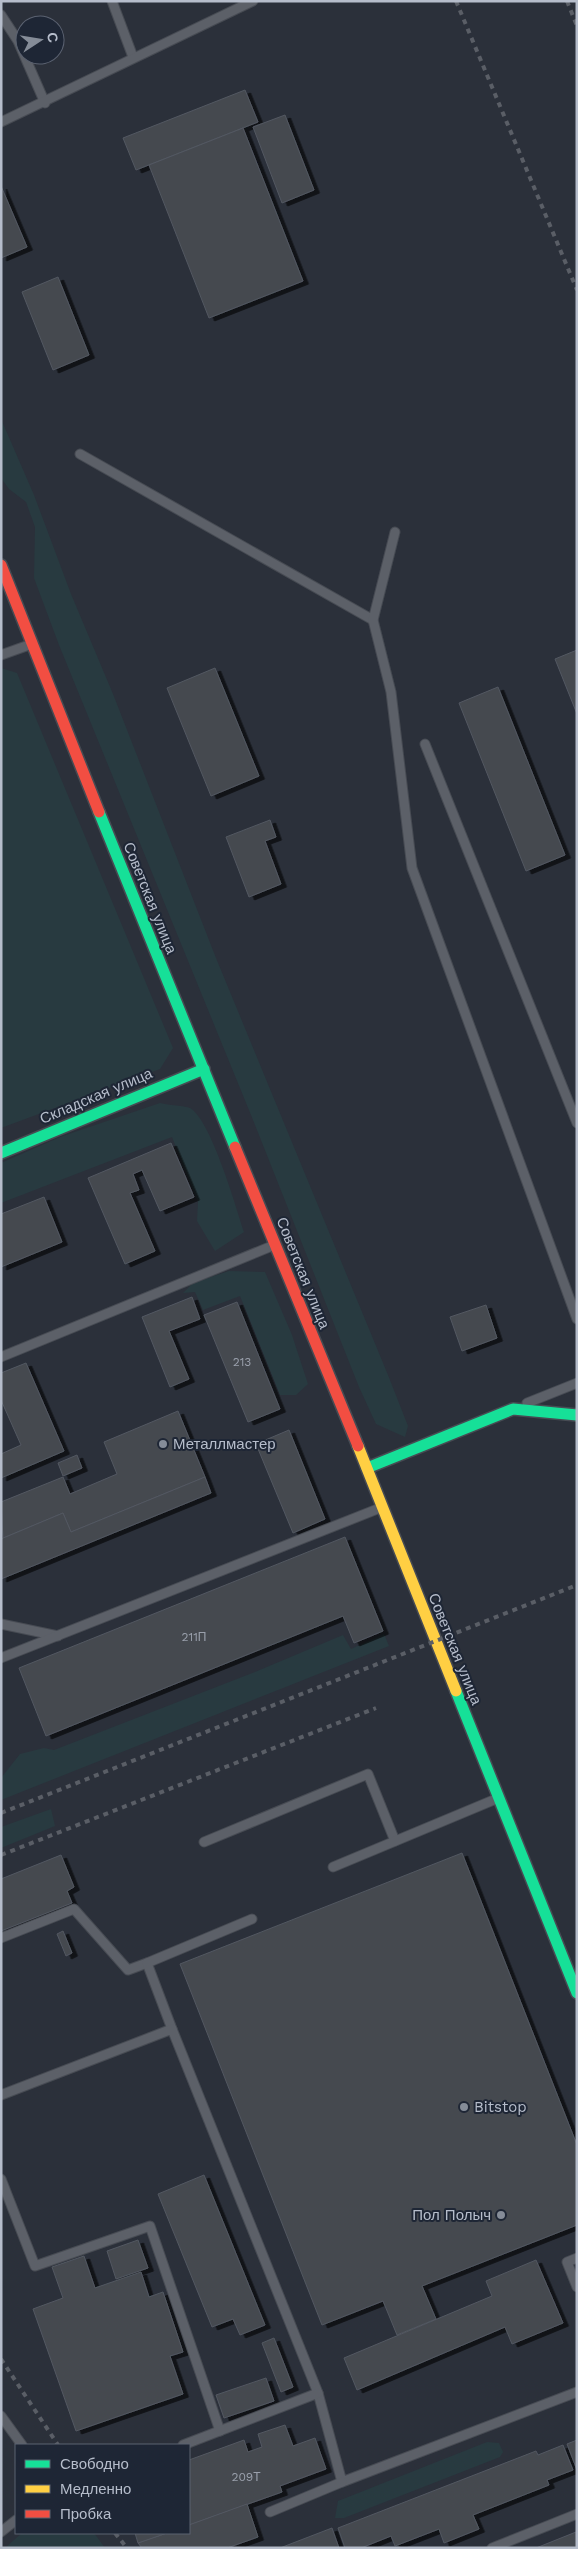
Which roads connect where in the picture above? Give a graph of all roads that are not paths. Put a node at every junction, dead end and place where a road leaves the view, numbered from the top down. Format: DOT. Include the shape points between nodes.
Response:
graph roads {
  1 [pos="112,1"];
  2 [pos="253,1"];
  3 [pos="1,15"];
  4 [pos="134,57"];
  5 [pos="44,102"];
  6 [pos="1,122"];
  7 [pos="80,454"];
  8 [pos="395,532"];
  9 [pos="1,565"];
  10 [pos="373,620"];
  11 [pos="34,643"];
  12 [pos="1,654"];
  13 [pos="425,744"];
  14 [pos="204,1069"];
  15 [pos="577,1123"];
  16 [pos="1,1153"];
  17 [pos="275,1245"];
  18 [pos="577,1319"];
  19 [pos="1,1357"];
  20 [pos="577,1383"];
  21 [pos="513,1408"];
  22 [pos="577,1415"];
  23 [pos="367,1468"];
  24 [pos="382,1507"];
  25 [pos="1,1624"];
  26 [pos="58,1636"];
  27 [pos="1,1658"];
  28 [pos="498,1798"];
  29 [pos="395,1841"];
  30 [pos="204,1842"];
  31 [pos="333,1867"];
  32 [pos="252,1919"];
  33 [pos="1,1938"];
  34 [pos="147,1963"];
  35 [pos="577,1994"];
  36 [pos="172,2029"];
  37 [pos="1,2095"];
  38 [pos="1,2179"];
  39 [pos="577,2258"];
  40 [pos="577,2287"];
  41 [pos="577,2392"];
  42 [pos="318,2393"];
  43 [pos="1,2416"];
  44 [pos="220,2431"];
  45 [pos="21,2444"];
  46 [pos="186,2444"];
  47 [pos="342,2482"];
  48 [pos="270,2512"];
  49 [pos="577,2514"];
  50 [pos="15,2521"];
  51 [pos="1,2532"];
  52 [pos="492,2548"];
  1 -- 4 [label="lane"];
  2 -- 4 [label="lane"];
  3 -- 5 [label="lane" via="18,41"];
  4 -- 5 [label="lane"];
  5 -- 6 [label="lane"];
  7 -- 10 [label="lane"];
  8 -- 10 [label="lane"];
  9 -- 11 [label="main road, Советская улица"];
  10 -- 18 [label="lane" via="390,692 412,868"];
  11 -- 12 [label="lane"];
  11 -- 14 [label="main road, Советская улица"];
  13 -- 15 [label="lane"];
  14 -- 16 [label="main road, Складская улица"];
  14 -- 17 [label="main road, Советская улица"];
  17 -- 19 [label="lane"];
  17 -- 23 [label="main road, Советская улица"];
  20 -- 21 [label="lane"];
  21 -- 22 [label="main road"];
  21 -- 23 [label="main road"];
  23 -- 24 [label="main road, Советская улица"];
  24 -- 26 [label="lane"];
  24 -- 28 [label="main road, Советская улица"];
  25 -- 26 [label="lane"];
  26 -- 27 [label="lane"];
  28 -- 29 [label="lane"];
  28 -- 35 [label="main road, Советская улица"];
  29 -- 30 [label="lane" via="368,1774"];
  29 -- 31 [label="lane"];
  32 -- 34 [label="lane"];
  33 -- 34 [label="lane" via="74,1909 128,1970"];
  34 -- 36 [label="lane"];
  36 -- 37 [label="lane"];
  36 -- 42 [label="lane"];
  38 -- 44 [label="lane" via="36,2266 150,2226"];
  39 -- 40 [label="lane" via="567,2262"];
  41 -- 47 [label="lane"];
  42 -- 44 [label="lane"];
  42 -- 47 [label="lane"];
  43 -- 45 [label="lane"];
  44 -- 46 [label="lane"];
  47 -- 48 [label="lane"];
  49 -- 52 [label="lane"];
  50 -- 51 [label="lane"];
}
